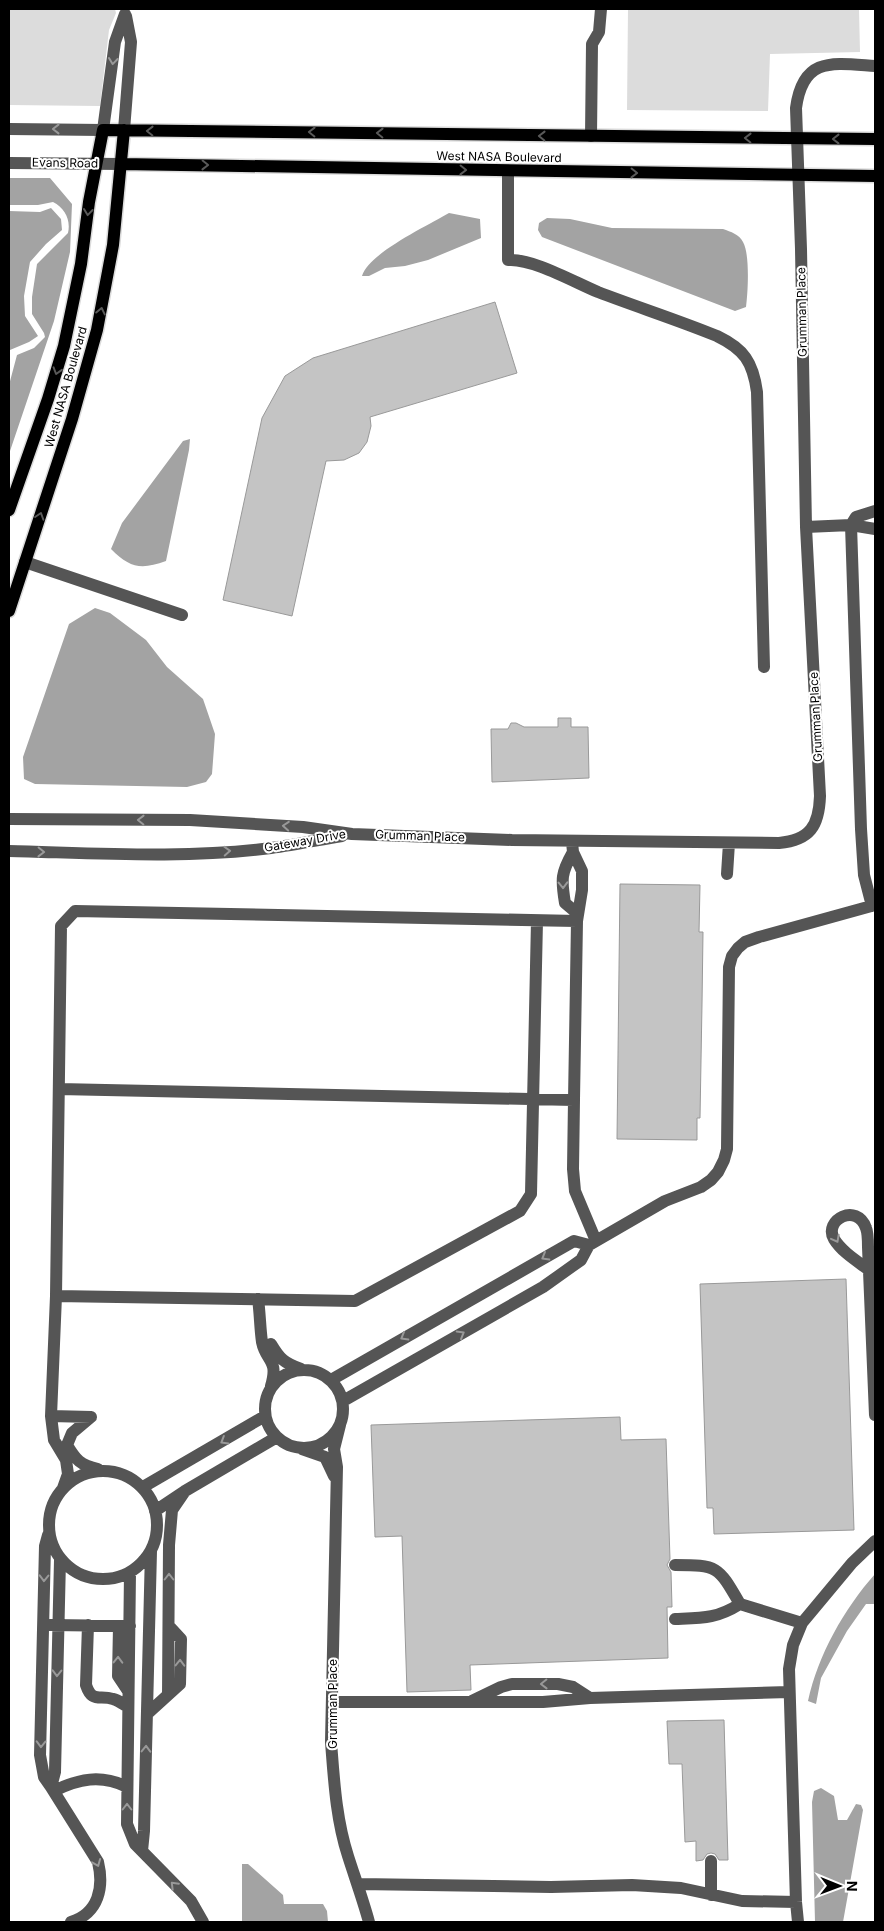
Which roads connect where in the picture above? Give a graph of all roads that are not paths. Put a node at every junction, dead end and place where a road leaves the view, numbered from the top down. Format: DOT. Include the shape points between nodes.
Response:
graph roads {
  1 [pos="600,9"];
  2 [pos="125,11"];
  3 [pos="875,66"];
  4 [pos="9,129"];
  5 [pos="103,130"];
  6 [pos="124,130"];
  7 [pos="591,136"];
  8 [pos="797,139"];
  9 [pos="875,139"];
  10 [pos="9,163"];
  11 [pos="96,164"];
  12 [pos="122,164"];
  13 [pos="508,171"];
  14 [pos="798,175"];
  15 [pos="875,176"];
  16 [pos="9,510"];
  17 [pos="875,511"];
  18 [pos="851,524"];
  19 [pos="806,527"];
  20 [pos="875,529"];
  21 [pos="25,562"];
  22 [pos="9,611"];
  23 [pos="182,615"];
  24 [pos="764,667"];
  25 [pos="9,819"];
  26 [pos="352,834"];
  27 [pos="728,844"];
  28 [pos="573,847"];
  29 [pos="9,852"];
  30 [pos="727,874"];
  31 [pos="873,906"];
  32 [pos="578,918"];
  33 [pos="537,921"];
  34 [pos="59,1089"];
  35 [pos="532,1098"];
  36 [pos="574,1100"];
  37 [pos="593,1242"];
  38 [pos="869,1270"];
  39 [pos="56,1296"];
  40 [pos="258,1299"];
  41 [pos="261,1329"];
  42 [pos="301,1369"];
  43 [pos="331,1380"];
  44 [pos="270,1388"];
  45 [pos="343,1402"];
  46 [pos="53,1416"];
  47 [pos="265,1416"];
  48 [pos="875,1416"];
  49 [pos="340,1425"];
  50 [pos="277,1437"];
  51 [pos="67,1445"];
  52 [pos="298,1448"];
  53 [pos="103,1470"];
  54 [pos="336,1480"];
  55 [pos="63,1488"];
  56 [pos="143,1488"];
  57 [pos="185,1491"];
  58 [pos="155,1511"];
  59 [pos="48,1532"];
  60 [pos="875,1541"];
  61 [pos="151,1550"];
  62 [pos="60,1560"];
  63 [pos="674,1565"];
  64 [pos="130,1572"];
  65 [pos="740,1604"];
  66 [pos="675,1619"];
  67 [pos="802,1623"];
  68 [pos="43,1625"];
  69 [pos="58,1625"];
  70 [pos="88,1625"];
  71 [pos="124,1626"];
  72 [pos="789,1692"];
  73 [pos="590,1698"];
  74 [pos="332,1702"];
  75 [pos="468,1703"];
  76 [pos="128,1707"];
  77 [pos="147,1714"];
  78 [pos="127,1787"];
  79 [pos="52,1789"];
  80 [pos="142,1850"];
  81 [pos="711,1861"];
  82 [pos="358,1884"];
  83 [pos="712,1895"];
  84 [pos="796,1902"];
  85 [pos="71,1922"];
  86 [pos="202,1922"];
  87 [pos="369,1922"];
  88 [pos="798,1922"];
  1 -- 7 [label="street" via="599,32 592,44"];
  2 -- 5 [label="street, one-way" via="115,42"];
  2 -- 6 [label="street" via="130,42"];
  3 -- 8 [label="street, Grumman Place" via="833,64 809,74 797,100"];
  5 -- 4 [label="street, one-way"];
  5 -- 6 [label="main road, West NASA Boulevard"];
  5 -- 11 [label="main road, West NASA Boulevard"];
  7 -- 6 [label="main road, West NASA Boulevard, one-way"];
  6 -- 12 [label="main road, West NASA Boulevard"];
  8 -- 7 [label="main road, West NASA Boulevard, one-way"];
  9 -- 8 [label="main road, West NASA Boulevard, one-way"];
  8 -- 14 [label="street, Grumman Place"];
  10 -- 11 [label="street, Evans Road"];
  11 -- 12 [label="street, Evans Road"];
  11 -- 16 [label="main road, West NASA Boulevard, one-way" via="81,264 64,346"];
  12 -- 13 [label="main road, West NASA Boulevard, one-way"];
  21 -- 12 [label="main road, West NASA Boulevard, one-way" via="98,330 113,245"];
  13 -- 14 [label="main road, West NASA Boulevard, one-way"];
  13 -- 24 [label="street" via="508,260 531,263 717,336 739,349 750,364 756,392"];
  14 -- 15 [label="main road, West NASA Boulevard"];
  14 -- 19 [label="street, Grumman Place"];
  17 -- 18 [label="street" via="856,517"];
  18 -- 19 [label="street"];
  18 -- 20 [label="street"];
  18 -- 31 [label="street" via="861,829 864,875"];
  19 -- 27 [label="street, Grumman Place" via="819,814 809,834 792,842"];
  21 -- 22 [label="main road, West NASA Boulevard"];
  21 -- 23 [label="street"];
  26 -- 25 [label="street, Gateway Drive, one-way" via="303,827 190,820"];
  26 -- 28 [label="street, Grumman Place"];
  29 -- 26 [label="street, Gateway Drive, one-way" via="222,852 270,848"];
  27 -- 28 [label="street, Grumman Place"];
  27 -- 30 [label="street"];
  28 -- 32 [label="street" via="582,872"];
  28 -- 32 [label="street, one-way" via="563,870 562,890 565,904"];
  31 -- 37 [label="street" via="759,937 738,948 729,967 727,1149 724,1160 702,1187 665,1201"];
  32 -- 33 [label="street"];
  32 -- 36 [label="street"];
  33 -- 34 [label="street" via="76,911 61,926"];
  33 -- 35 [label="street"];
  34 -- 35 [label="street"];
  34 -- 39 [label="street"];
  35 -- 36 [label="street"];
  35 -- 40 [label="street" via="530,1194 520,1212 355,1301"];
  36 -- 37 [label="street" via="573,1169 576,1191"];
  37 -- 43 [label="street, one-way" via="574,1241"];
  45 -- 37 [label="street, one-way" via="543,1287 581,1260"];
  38 -- 48 [label="street"];
  39 -- 40 [label="street"];
  39 -- 46 [label="street"];
  40 -- 41 [label="street"];
  41 -- 42 [label="street" via="278,1356 287,1364"];
  41 -- 44 [label="street" via="263,1345 275,1373"];
  42 -- 43 [label="street" via="312,1370"];
  42 -- 44 [label="street" via="279,1378"];
  43 -- 45 [label="street"];
  44 -- 47 [label="street"];
  45 -- 49 [label="street"];
  46 -- 51 [label="street"];
  46 -- 51 [label="street" via="91,1417 72,1433"];
  46 -- 55 [label="street" via="54,1440 66,1460 68,1474"];
  47 -- 50 [label="street"];
  47 -- 56 [label="street, one-way"];
  49 -- 52 [label="street" via="323,1443 311,1448"];
  49 -- 54 [label="street, Grumman Place" via="334,1449"];
  50 -- 52 [label="street"];
  50 -- 57 [label="street"];
  51 -- 53 [label="street" via="75,1460 87,1467"];
  52 -- 54 [label="street, Grumman Place" via="325,1457"];
  53 -- 55 [label="street" via="74,1478"];
  53 -- 56 [label="street" via="136,1480"];
  54 -- 74 [label="street, Grumman Place"];
  55 -- 59 [label="street" via="51,1508"];
  56 -- 58 [label="street"];
  57 -- 58 [label="street"];
  77 -- 57 [label="street, one-way" via="180,1684 181,1639 169,1626 169,1545 172,1510"];
  58 -- 61 [label="street" via="156,1537"];
  59 -- 62 [label="street"];
  59 -- 68 [label="street, one-way"];
  60 -- 67 [label="street" via="852,1563"];
  61 -- 64 [label="street"];
  61 -- 77 [label="street"];
  62 -- 64 [label="street" via="86,1577 101,1580"];
  62 -- 69 [label="street"];
  63 -- 65 [label="street" via="710,1566 720,1573"];
  64 -- 71 [label="street"];
  65 -- 66 [label="street" via="711,1617"];
  65 -- 67 [label="street"];
  67 -- 72 [label="street" via="788,1669"];
  68 -- 69 [label="street"];
  68 -- 79 [label="street, one-way" via="41,1767"];
  69 -- 70 [label="street"];
  69 -- 79 [label="street, one-way" via="56,1772"];
  70 -- 71 [label="street"];
  70 -- 76 [label="street" via="88,1693 94,1697 114,1699"];
  76 -- 71 [label="street, one-way"];
  72 -- 73 [label="street"];
  72 -- 84 [label="street"];
  73 -- 75 [label="street"];
  73 -- 75 [label="street, one-way" via="573,1687 558,1684 512,1684"];
  74 -- 75 [label="street"];
  74 -- 82 [label="street, Grumman Place" via="335,1789 348,1855"];
  76 -- 78 [label="street"];
  80 -- 77 [label="street, one-way"];
  78 -- 79 [label="street" via="110,1781 85,1780"];
  80 -- 78 [label="street, one-way" via="135,1844 127,1824"];
  79 -- 85 [label="street, one-way" via="98,1862 102,1876 100,1895 92,1907"];
  86 -- 80 [label="street, one-way" via="191,1901"];
  81 -- 83 [label="street"];
  82 -- 83 [label="street" via="632,1886 681,1888"];
  82 -- 87 [label="street, Grumman Place"];
  83 -- 84 [label="street" via="742,1901"];
  84 -- 88 [label="street"];
}
